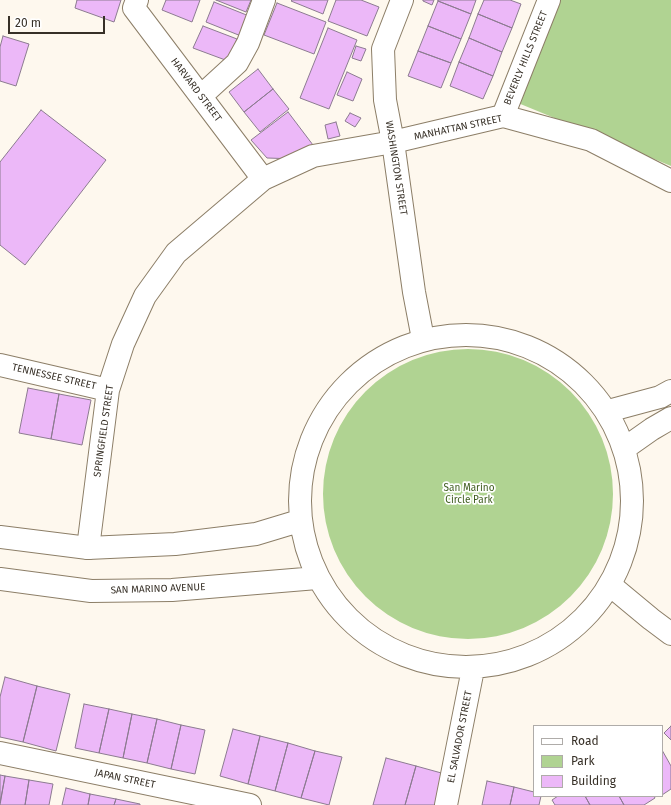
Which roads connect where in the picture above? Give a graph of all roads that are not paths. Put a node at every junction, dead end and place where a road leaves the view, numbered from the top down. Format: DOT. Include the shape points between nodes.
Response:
graph roads {
  1 [pos="137,0"];
  2 [pos="264,0"];
  3 [pos="402,0"];
  4 [pos="549,0"];
  5 [pos="201,96"];
  6 [pos="503,116"];
  7 [pos="393,142"];
  8 [pos="263,179"];
  9 [pos="671,181"];
  10 [pos="423,339"];
  11 [pos="0,365"];
  12 [pos="108,390"];
  13 [pos="671,390"];
  14 [pos="608,411"];
  15 [pos="671,418"];
  16 [pos="625,448"];
  17 [pos="300,521"];
  18 [pos="0,536"];
  19 [pos="88,548"];
  20 [pos="317,578"];
  21 [pos="0,579"];
  22 [pos="610,585"];
  23 [pos="671,634"];
  24 [pos="473,669"];
  25 [pos="0,753"];
  26 [pos="250,805"];
  27 [pos="446,805"];
  1 -- 5 [label="street, HARVARD STREET" via="134,8"];
  2 -- 5 [label="street" via="248,43 237,63"];
  3 -- 7 [label="street, WASHINGTON STREET" via="383,49 385,100"];
  4 -- 6 [label="street, BEVERLY HILLS STREET"];
  5 -- 8 [label="street, HARVARD STREET"];
  6 -- 7 [label="street, MANHATTAN STREET"];
  6 -- 9 [label="street, MANHATTAN STREET" via="591,140"];
  7 -- 8 [label="street, MANHATTAN STREET" via="313,156"];
  7 -- 10 [label="street, WASHINGTON STREET"];
  8 -- 12 [label="street, SPRINGFIELD STREET" via="176,253 145,296 123,344"];
  10 -- 14 [label="street" via="471,333 518,341 560,362 595,394"];
  10 -- 17 [label="street" via="375,360 336,395 310,440 299,491"];
  11 -- 12 [label="street, TENNESSEE STREET"];
  12 -- 19 [label="street, SPRINGFIELD STREET"];
  13 -- 14 [label="street" via="660,397"];
  14 -- 16 [label="street"];
  15 -- 16 [label="street"];
  16 -- 22 [label="street" via="634,504 627,546"];
  17 -- 19 [label="street" via="256,534 175,544"];
  17 -- 20 [label="street"];
  18 -- 19 [label="street"];
  20 -- 21 [label="street, SAN MARINO AVENUE" via="172,590 91,591"];
  20 -- 24 [label="street" via="350,623 386,649 428,665"];
  22 -- 23 [label="street"];
  22 -- 24 [label="street" via="575,628 528,657"];
  24 -- 27 [label="street, EL SALVADOR STREET"];
  25 -- 26 [label="street, JAPAN STREET"];
}
